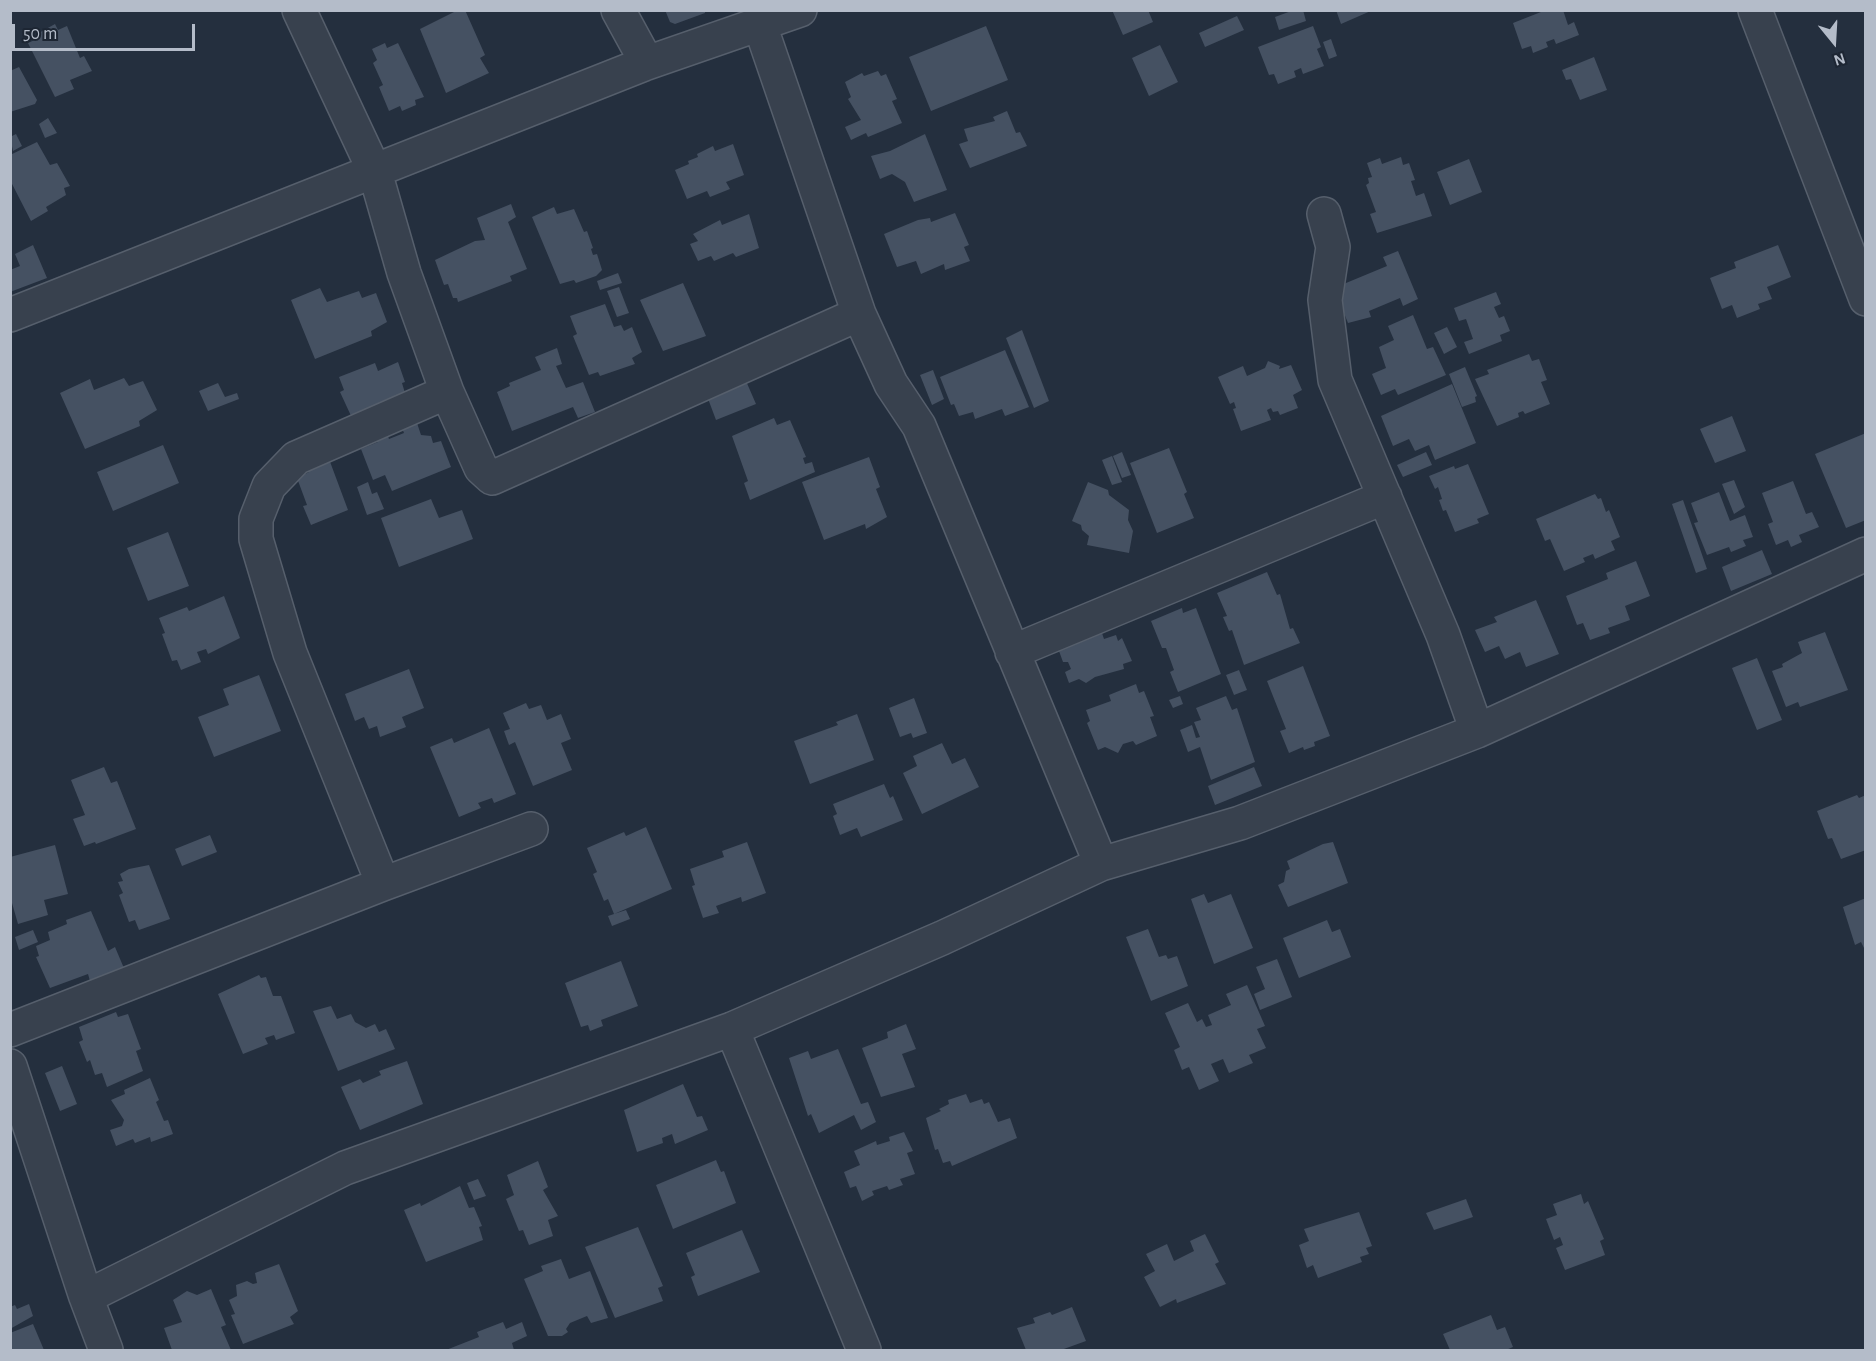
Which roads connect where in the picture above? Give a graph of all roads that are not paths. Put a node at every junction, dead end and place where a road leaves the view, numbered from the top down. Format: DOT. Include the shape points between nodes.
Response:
graph roads {
  1 [pos="299,10"];
  2 [pos="618,10"];
  3 [pos="800,10"];
  4 [pos="1755,10"];
  5 [pos="759,25"];
  6 [pos="647,63"];
  7 [pos="375,172"];
  8 [pos="1324,214"];
  9 [pos="1866,299"];
  10 [pos="859,314"];
  11 [pos="10,315"];
  12 [pos="447,392"];
  13 [pos="1385,497"];
  14 [pos="1866,554"];
  15 [pos="1012,652"];
  16 [pos="1477,731"];
  17 [pos="531,829"];
  18 [pos="1101,864"];
  19 [pos="383,884"];
  20 [pos="732,1029"];
  21 [pos="10,1030"];
  22 [pos="10,1066"];
  23 [pos="86,1298"];
  24 [pos="106,1350"];
  25 [pos="864,1350"];
  1 -- 7 [label="street"];
  2 -- 6 [label="street"];
  3 -- 5 [label="street"];
  4 -- 9 [label="street"];
  5 -- 6 [label="street"];
  5 -- 10 [label="street"];
  6 -- 7 [label="street"];
  7 -- 11 [label="street"];
  7 -- 12 [label="street" via="404,273"];
  8 -- 13 [label="street" via="1333,248 1325,300 1335,380"];
  10 -- 12 [label="street" via="492,478 481,468"];
  10 -- 15 [label="street" via="891,384 919,426"];
  12 -- 19 [label="street" via="296,458 269,486 256,519 256,539 290,653"];
  13 -- 15 [label="street"];
  13 -- 16 [label="street" via="1443,635"];
  14 -- 16 [label="street"];
  15 -- 18 [label="street"];
  16 -- 18 [label="street" via="1240,824"];
  17 -- 19 [label="street"];
  18 -- 20 [label="street"];
  19 -- 21 [label="street"];
  20 -- 23 [label="street" via="345,1168"];
  20 -- 25 [label="street"];
  22 -- 23 [label="street"];
  23 -- 24 [label="street"];
}
